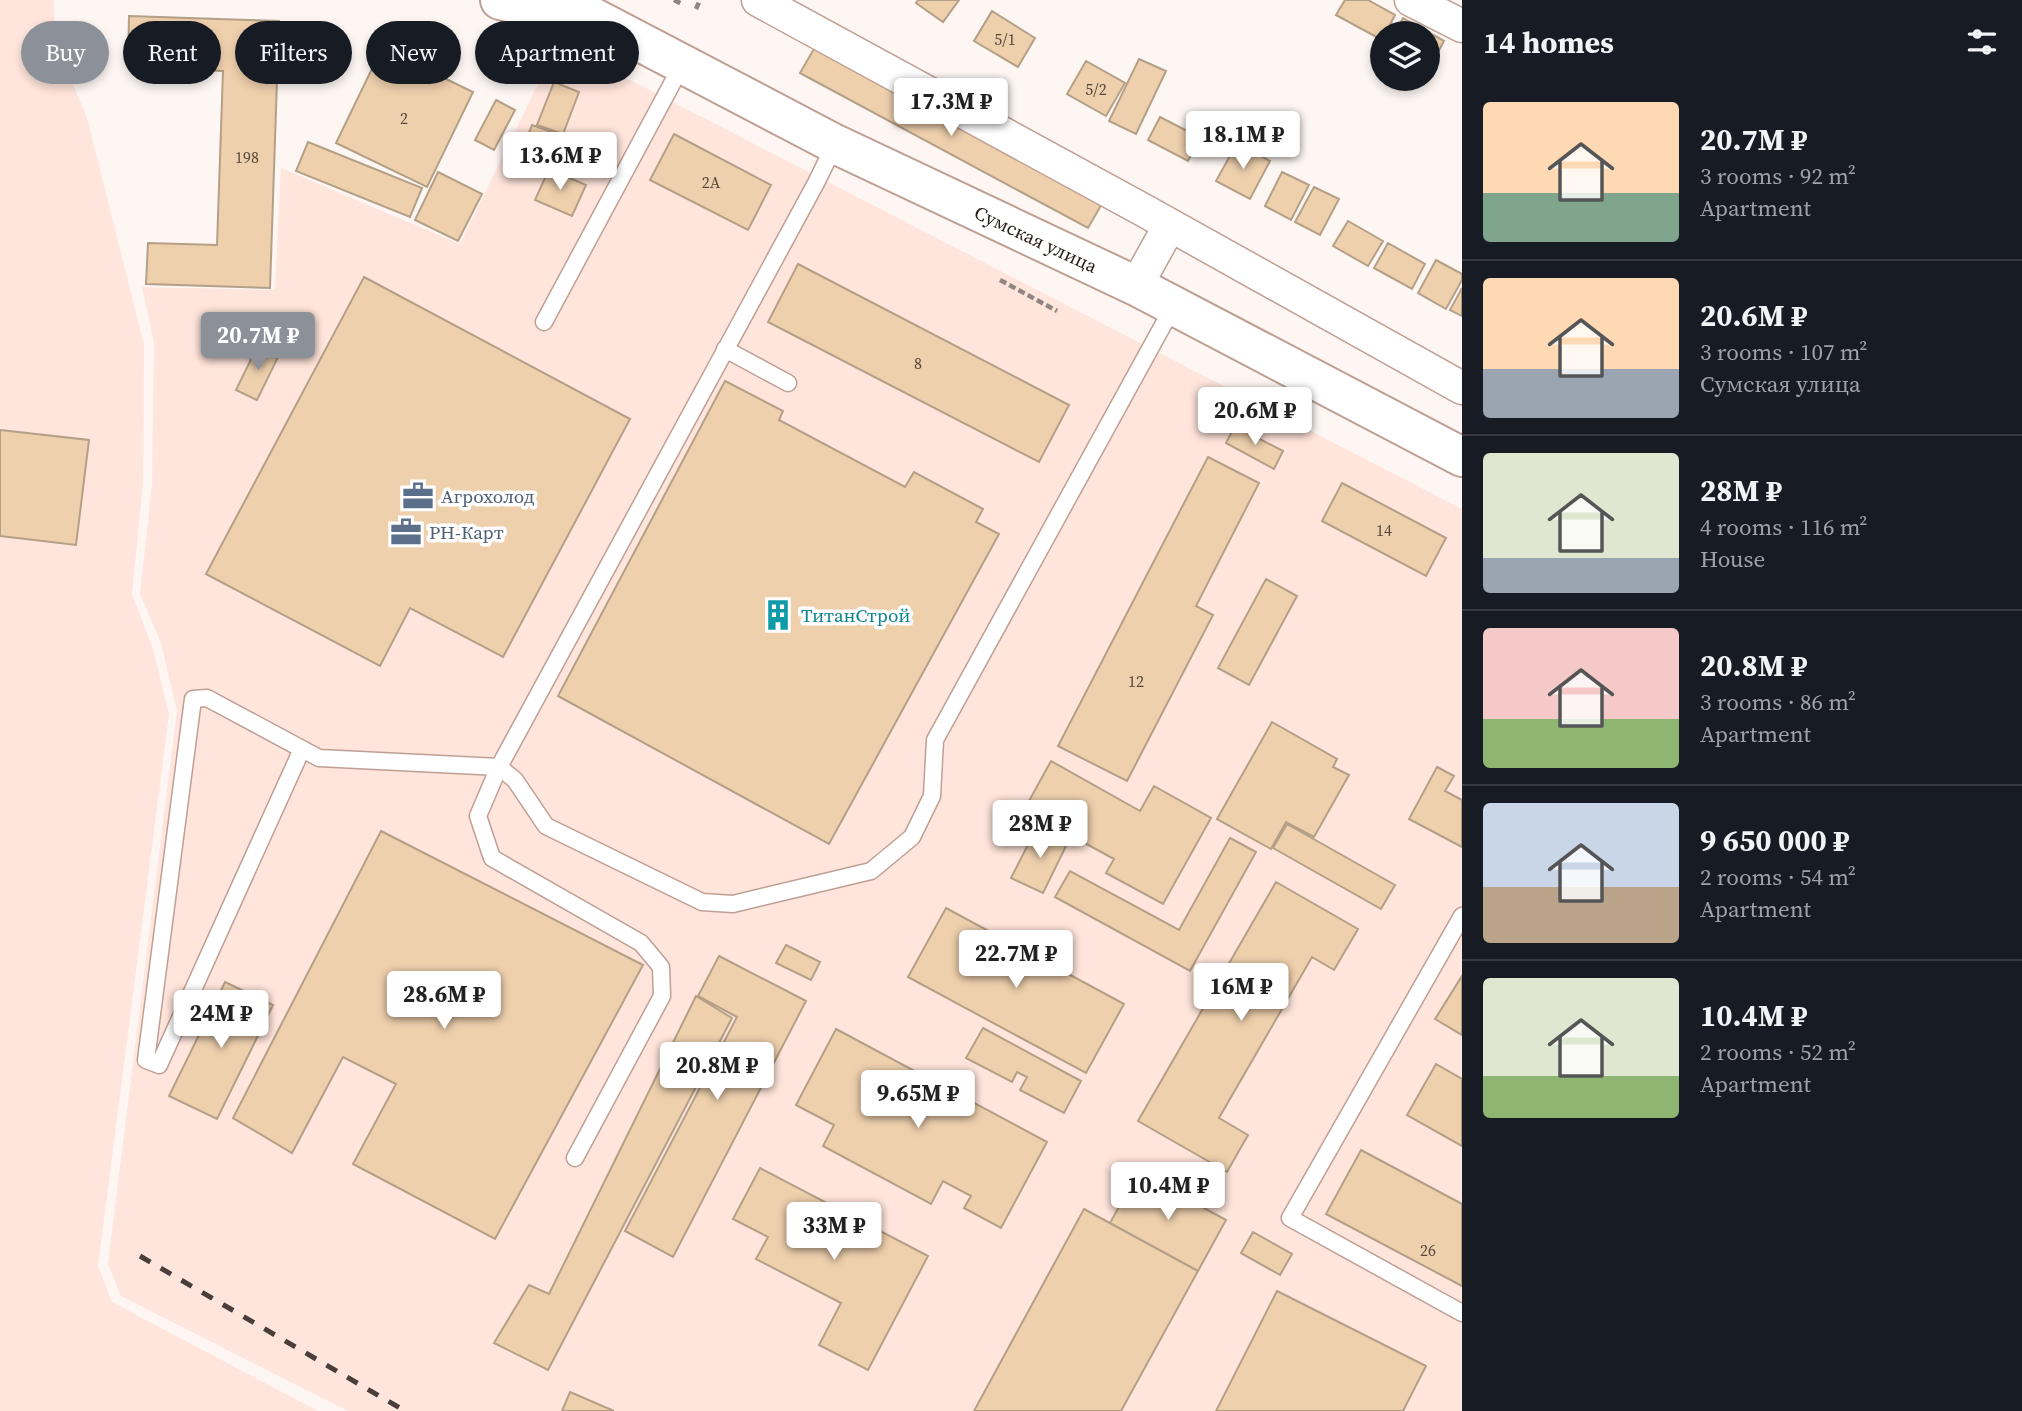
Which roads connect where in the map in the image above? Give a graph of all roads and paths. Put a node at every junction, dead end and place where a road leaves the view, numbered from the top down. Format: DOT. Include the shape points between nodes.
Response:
graph roads {
  1 [pos="499,0"];
  2 [pos="560,0"];
  3 [pos="674,0"];
  4 [pos="701,0"];
  5 [pos="758,0"];
  6 [pos="1411,0"];
  7 [pos="682,4"];
  8 [pos="696,9"];
  9 [pos="586,21"];
  10 [pos="598,21"];
  11 [pos="1462,26"];
  12 [pos="639,43"];
  13 [pos="682,65"];
  14 [pos="835,144"];
  15 [pos="1170,225"];
  16 [pos="1000,280"];
  17 [pos="1136,286"];
  18 [pos="1173,307"];
  19 [pos="1057,311"];
  20 [pos="544,322"];
  21 [pos="725,349"];
  22 [pos="788,383"];
  23 [pos="1462,388"];
  24 [pos="1462,457"];
  25 [pos="302,749"];
  26 [pos="499,767"];
  27 [pos="1462,916"];
  28 [pos="575,1158"];
  29 [pos="1462,1313"];
  1 -- 9 [label="main road"];
  2 -- 10 [label="main road"];
  3 -- 7 [label="path"];
  4 -- 8 [label="path"];
  5 -- 15 [label="street"];
  6 -- 11 [label="street"];
  12 -- 13 [label="main road, Сумская улица"];
  13 -- 14 [label="main road, Сумская улица"];
  13 -- 20 [label="lane"];
  14 -- 17 [label="main road, Сумская улица"];
  14 -- 21 [label="lane"];
  15 -- 17 [label="street"];
  15 -- 23 [label="street"];
  16 -- 19 [label="path"];
  17 -- 18 [label="main road, Сумская улица"];
  18 -- 24 [label="main road, Сумская улица"];
  18 -- 26 [label="lane" via="935,740 932,796 912,837 871,871 733,904 702,902 547,826"];
  21 -- 22 [label="lane"];
  21 -- 26 [label="lane"];
  25 -- 25 [label="lane" via="207,698 193,699 146,1060 159,1065"];
  25 -- 26 [label="lane" via="319,758"];
  26 -- 28 [label="lane" via="478,816 492,858 641,943 660,967 662,996"];
  27 -- 29 [label="lane" via="1290,1218"];
}
